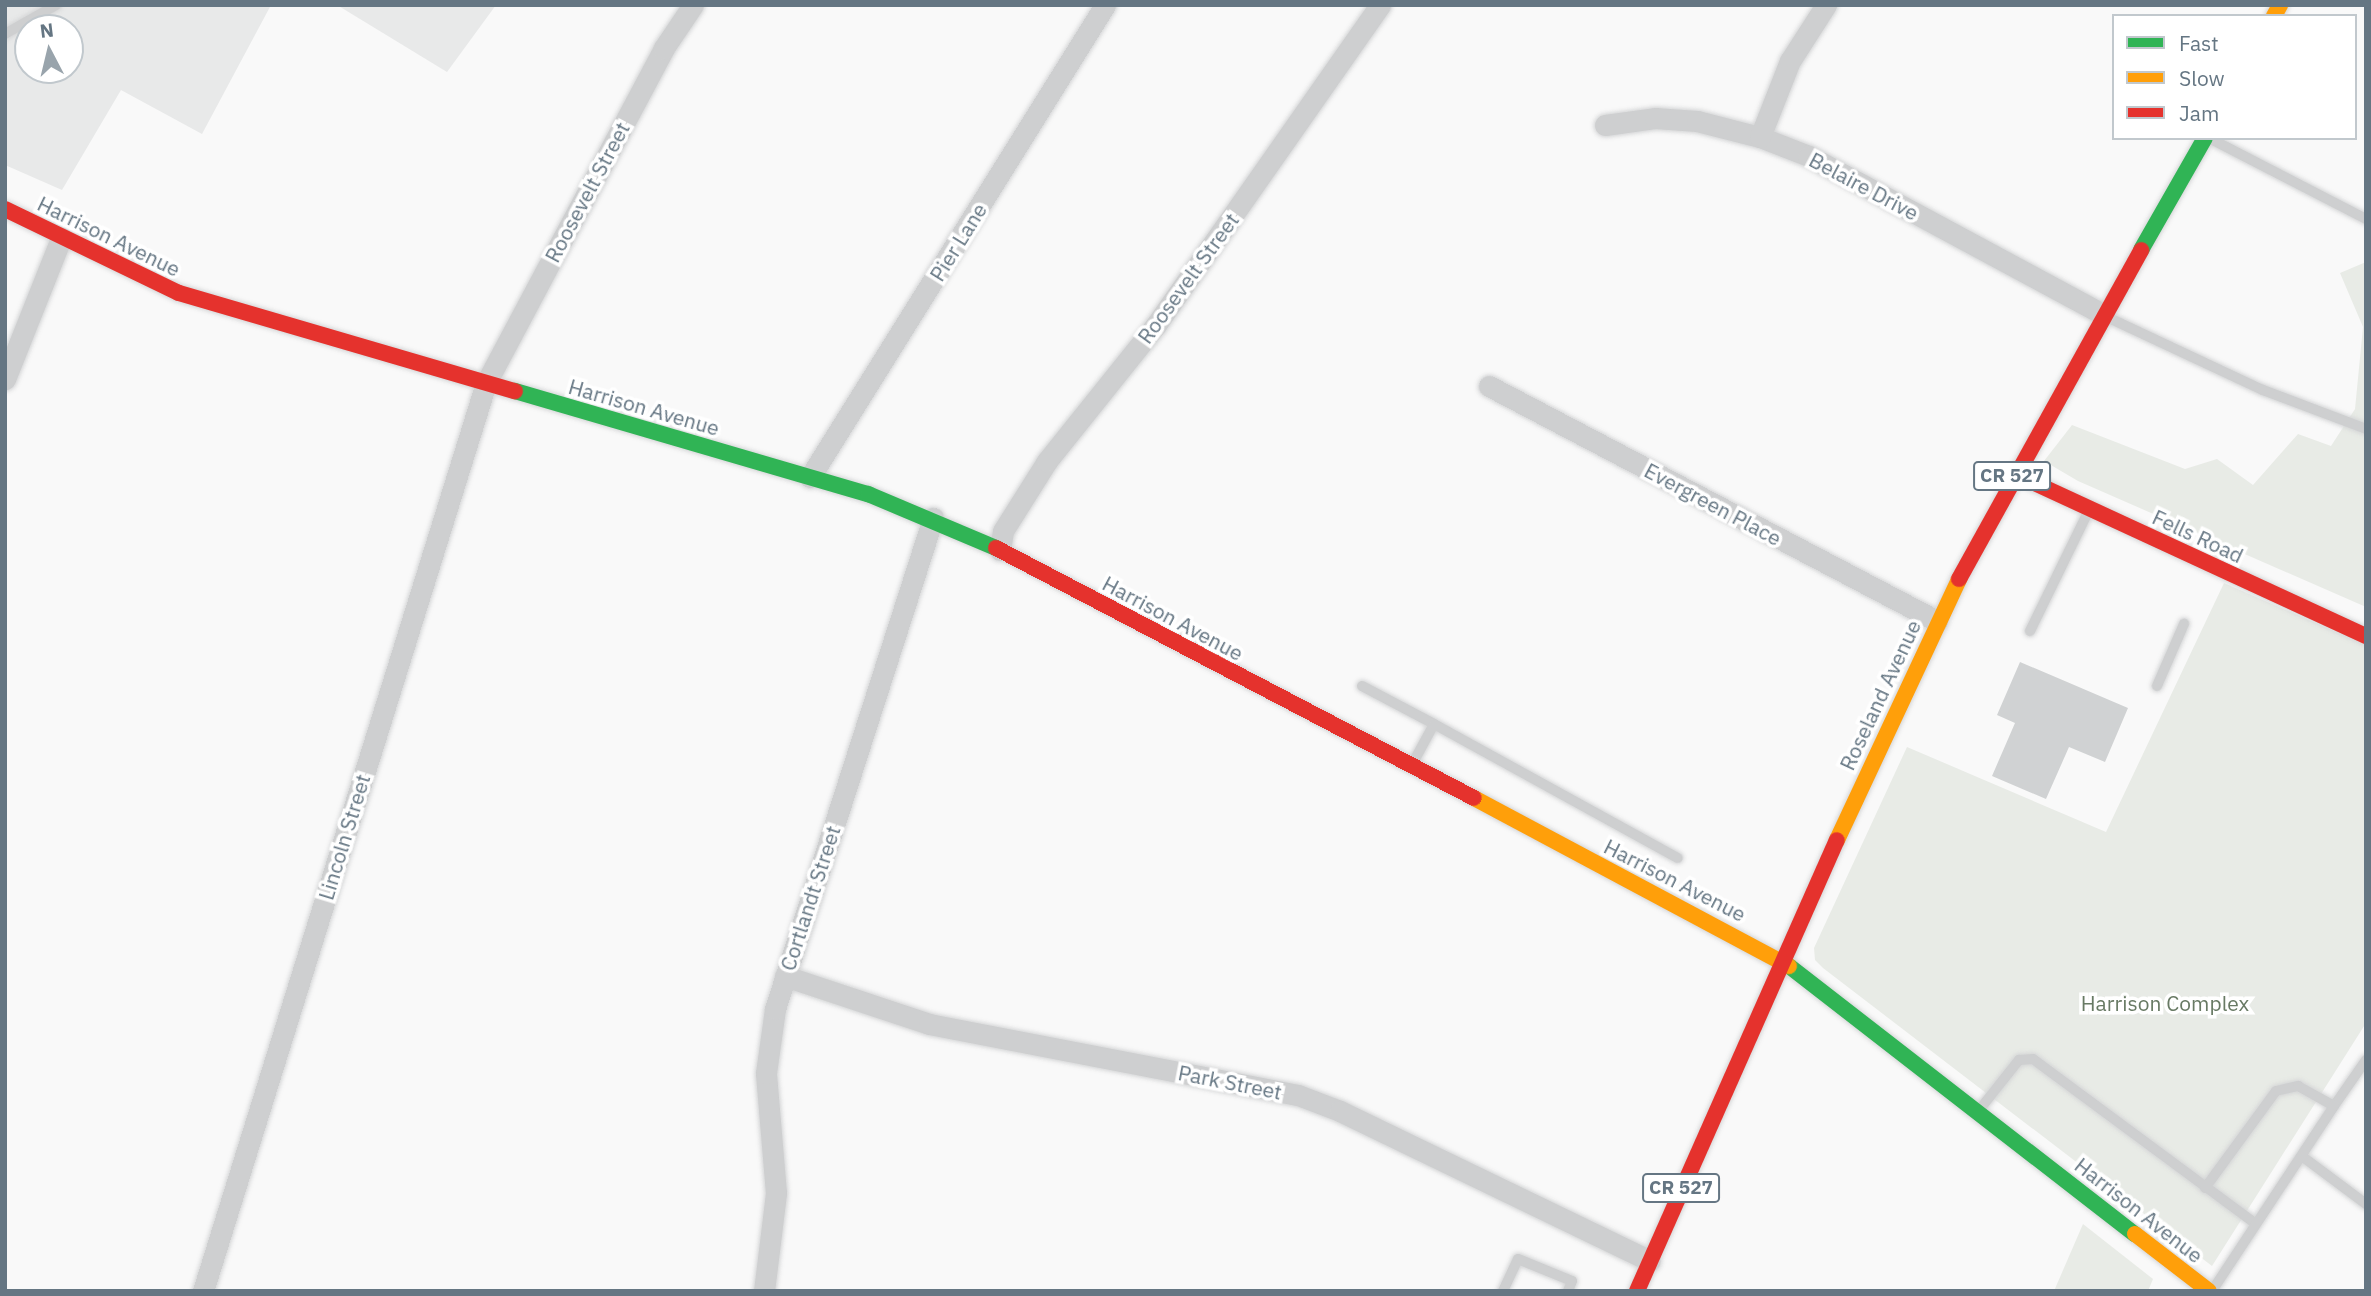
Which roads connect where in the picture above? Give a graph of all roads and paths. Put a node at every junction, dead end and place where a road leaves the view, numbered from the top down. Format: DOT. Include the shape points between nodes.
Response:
graph roads {
  1 [pos="693,5"];
  2 [pos="1105,5"];
  3 [pos="1380,5"];
  4 [pos="1826,5"];
  5 [pos="53,6"];
  6 [pos="5,34"];
  7 [pos="1605,125"];
  8 [pos="1760,137"];
  9 [pos="2206,140"];
  10 [pos="2211,140"];
  11 [pos="5,209"];
  12 [pos="2366,219"];
  13 [pos="61,238"];
  14 [pos="2104,315"];
  15 [pos="5,379"];
  16 [pos="486,383"];
  17 [pos="1489,386"];
  18 [pos="2366,429"];
  19 [pos="2013,473"];
  20 [pos="810,477"];
  21 [pos="2089,509"];
  22 [pos="933,518"];
  23 [pos="1000,550"];
  24 [pos="1937,621"];
  25 [pos="2184,624"];
  26 [pos="2030,631"];
  27 [pos="2366,635"];
  28 [pos="1362,686"];
  29 [pos="2157,686"];
  30 [pos="1434,724"];
  31 [pos="1411,767"];
  32 [pos="1678,858"];
  33 [pos="1780,961"];
  34 [pos="785,976"];
  35 [pos="2366,1060"];
  36 [pos="2334,1106"];
  37 [pos="1978,1111"];
  38 [pos="2303,1157"];
  39 [pos="2205,1188"];
  40 [pos="2366,1204"];
  41 [pos="2256,1224"];
  42 [pos="1650,1261"];
  43 [pos="203,1291"];
  44 [pos="764,1291"];
  45 [pos="1503,1291"];
  46 [pos="1568,1291"];
  47 [pos="1637,1291"];
  48 [pos="2211,1291"];
  1 -- 16 [label="street, Roosevelt Street" via="664,48"];
  2 -- 20 [label="street, Pier Lane"];
  3 -- 23 [label="street, Roosevelt Street" via="1156,325 1047,461 1003,531"];
  4 -- 8 [label="street" via="1790,61"];
  5 -- 6 [label="lane"];
  7 -- 8 [label="street, Belaire Drive" via="1656,118 1697,121"];
  8 -- 14 [label="street, Belaire Drive" via="1809,156"];
  9 -- 14 [label="street, Roseland Avenue / CR 527"];
  10 -- 12 [label="lane"];
  11 -- 13 [label="street, Harrison Avenue"];
  13 -- 15 [label="street"];
  13 -- 16 [label="street, Harrison Avenue" via="179,293"];
  14 -- 18 [label="lane" via="2263,390"];
  14 -- 19 [label="street, Roseland Avenue / CR 527"];
  16 -- 20 [label="street, Harrison Avenue"];
  16 -- 43 [label="street, Lincoln Street"];
  17 -- 24 [label="street, Evergreen Place"];
  19 -- 21 [label="street, Fells Road"];
  19 -- 24 [label="street, Roseland Avenue / CR 527"];
  20 -- 22 [label="street, Harrison Avenue"];
  21 -- 26 [label="lane"];
  21 -- 27 [label="street, Fells Road"];
  22 -- 23 [label="street, Harrison Avenue"];
  22 -- 34 [label="street, Cortlandt Street"];
  23 -- 31 [label="street, Harrison Avenue"];
  24 -- 33 [label="street, Roseland Avenue / CR 527"];
  25 -- 29 [label="lane"];
  28 -- 30 [label="lane"];
  30 -- 31 [label="lane"];
  30 -- 32 [label="lane"];
  31 -- 33 [label="street, Harrison Avenue"];
  33 -- 37 [label="street, Harrison Avenue"];
  33 -- 42 [label="street, Roseland Avenue / CR 527"];
  34 -- 42 [label="street, Park Street" via="929,1024 1298,1095"];
  34 -- 44 [label="street, Cortlandt Street" via="766,1063 776,1193"];
  35 -- 36 [label="lane"];
  36 -- 38 [label="lane"];
  36 -- 39 [label="lane" via="2298,1086 2276,1091"];
  37 -- 39 [label="lane" via="2019,1060 2033,1059"];
  37 -- 48 [label="street, Harrison Avenue"];
  38 -- 40 [label="lane"];
  38 -- 41 [label="lane"];
  39 -- 41 [label="lane"];
  41 -- 48 [label="lane"];
  42 -- 47 [label="street, Roseland Avenue / CR 527"];
  45 -- 46 [label="lane" via="1518,1259 1572,1281"];
}
